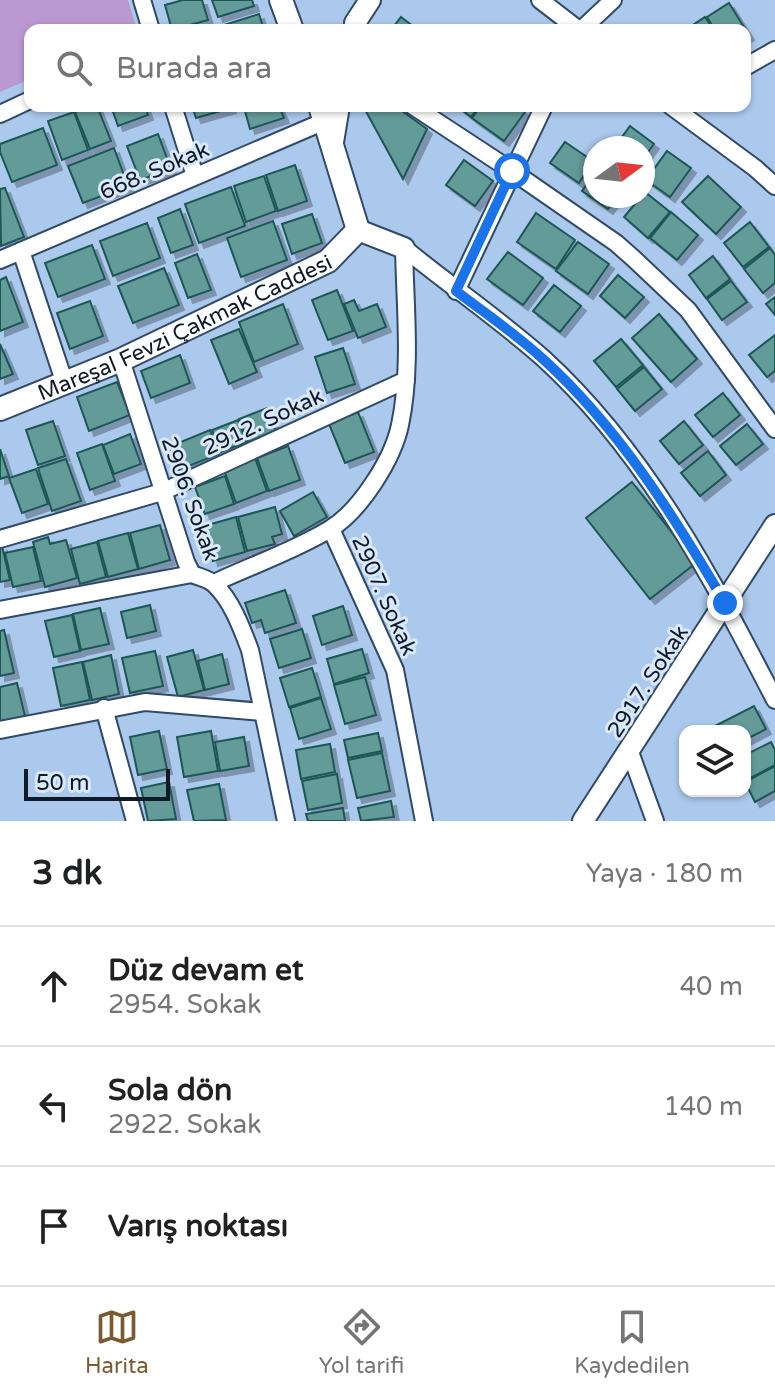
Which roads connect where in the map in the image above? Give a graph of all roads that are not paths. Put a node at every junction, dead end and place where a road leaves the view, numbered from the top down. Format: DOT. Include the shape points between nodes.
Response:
graph roads {
  1 [pos="142,0"];
  2 [pos="281,0"];
  3 [pos="370,0"];
  4 [pos="540,0"];
  5 [pos="613,0"];
  6 [pos="149,24"];
  7 [pos="290,24"];
  8 [pos="355,24"];
  9 [pos="572,24"];
  10 [pos="587,24"];
  11 [pos="775,50"];
  12 [pos="751,64"];
  13 [pos="24,103"];
  14 [pos="175,112"];
  15 [pos="422,112"];
  16 [pos="541,112"];
  17 [pos="682,112"];
  18 [pos="0,114"];
  19 [pos="329,119"];
  20 [pos="512,171"];
  21 [pos="195,176"];
  22 [pos="775,186"];
  23 [pos="358,230"];
  24 [pos="404,248"];
  25 [pos="21,251"];
  26 [pos="0,260"];
  27 [pos="456,291"];
  28 [pos="121,360"];
  29 [pos="406,380"];
  30 [pos="65,384"];
  31 [pos="0,409"];
  32 [pos="775,429"];
  33 [pos="162,492"];
  34 [pos="775,525"];
  35 [pos="331,529"];
  36 [pos="0,539"];
  37 [pos="192,574"];
  38 [pos="214,583"];
  39 [pos="725,603"];
  40 [pos="0,610"];
  41 [pos="775,700"];
  42 [pos="104,708"];
  43 [pos="263,712"];
  44 [pos="0,730"];
  45 [pos="630,752"];
  46 [pos="135,821"];
  47 [pos="286,821"];
  48 [pos="424,821"];
  49 [pos="583,821"];
  50 [pos="655,821"];
  1 -- 6 [label="street"];
  2 -- 7 [label="main road"];
  3 -- 8 [label="street"];
  4 -- 9 [label="street"];
  5 -- 10 [label="street"];
  11 -- 12 [label="street"];
  13 -- 18 [label="street"];
  14 -- 21 [label="street"];
  15 -- 20 [label="street"];
  16 -- 20 [label="street"];
  17 -- 22 [label="street"];
  19 -- 21 [label="street, 668. Sokak"];
  19 -- 23 [label="main road"];
  20 -- 27 [label="street"];
  20 -- 32 [label="street" via="616,243 679,301"];
  21 -- 25 [label="street, 668. Sokak"];
  23 -- 24 [label="street"];
  23 -- 28 [label="main road, Mareşal Fevzi Çakmak Caddesi" via="328,261"];
  24 -- 27 [label="street"];
  24 -- 29 [label="street"];
  25 -- 26 [label="street, 668. Sokak"];
  25 -- 30 [label="street"];
  27 -- 39 [label="street" via="542,358 621,444 686,536"];
  28 -- 30 [label="main road, Mareşal Fevzi Çakmak Caddesi"];
  28 -- 33 [label="street, 2906. Sokak"];
  29 -- 33 [label="street, 2912. Sokak"];
  29 -- 35 [label="street" via="400,427 377,480"];
  30 -- 31 [label="main road, Mareşal Fevzi Çakmak Caddesi"];
  33 -- 36 [label="street, 2912. Sokak"];
  33 -- 37 [label="street, 2906. Sokak"];
  34 -- 39 [label="street, 2917. Sokak"];
  35 -- 38 [label="street"];
  35 -- 48 [label="street, 2907. Sokak" via="395,670"];
  37 -- 38 [label="street, 2906. Sokak"];
  37 -- 40 [label="street"];
  38 -- 43 [label="street, 2906. Sokak" via="242,629"];
  39 -- 41 [label="street"];
  39 -- 45 [label="street, 2917. Sokak"];
  42 -- 43 [label="street" via="145,702"];
  42 -- 44 [label="street"];
  42 -- 46 [label="street"];
  43 -- 47 [label="street, 2906. Sokak"];
  45 -- 49 [label="street, 2917. Sokak"];
  45 -- 50 [label="street"];
}
